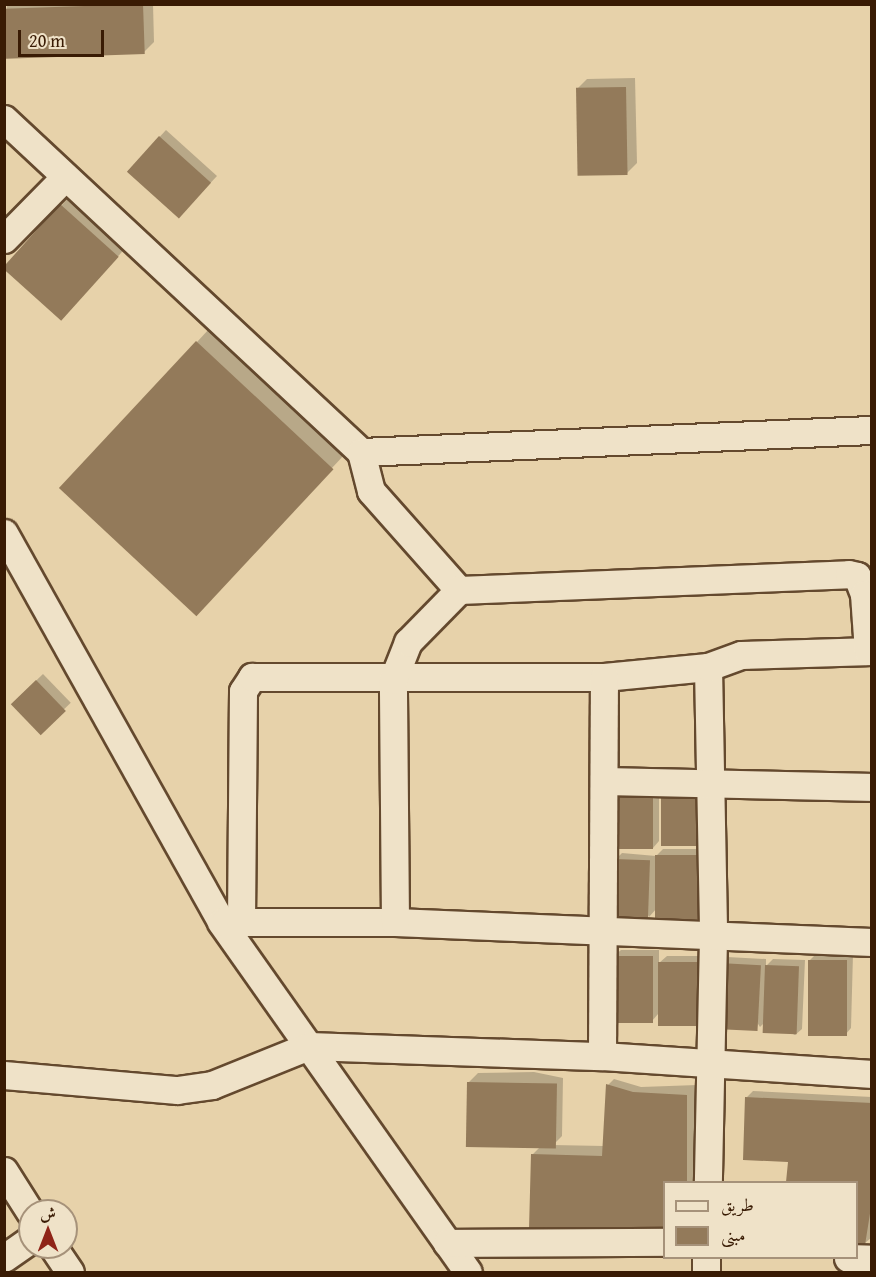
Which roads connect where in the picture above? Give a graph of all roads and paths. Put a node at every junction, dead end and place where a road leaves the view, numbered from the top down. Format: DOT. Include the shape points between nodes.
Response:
graph roads {
  1 [pos="4,119"];
  2 [pos="65,177"];
  3 [pos="4,239"];
  4 [pos="872,430"];
  5 [pos="361,452"];
  6 [pos="4,533"];
  7 [pos="459,590"];
  8 [pos="870,651"];
  9 [pos="708,668"];
  10 [pos="604,677"];
  11 [pos="393,680"];
  12 [pos="711,779"];
  13 [pos="607,781"];
  14 [pos="872,786"];
  15 [pos="231,922"];
  16 [pos="395,922"];
  17 [pos="605,932"];
  18 [pos="713,937"];
  19 [pos="872,942"];
  20 [pos="309,1046"];
  21 [pos="602,1056"];
  22 [pos="712,1064"];
  23 [pos="872,1074"];
  24 [pos="4,1075"];
  25 [pos="4,1171"];
  26 [pos="708,1181"];
  27 [pos="22,1199"];
  28 [pos="663,1242"];
  29 [pos="447,1243"];
  30 [pos="18,1248"];
  31 [pos="4,1258"];
  32 [pos="61,1259"];
  33 [pos="70,1272"];
  34 [pos="468,1272"];
  1 -- 2 [label="street"];
  2 -- 3 [label="street"];
  2 -- 5 [label="street"];
  4 -- 5 [label="street"];
  5 -- 7 [label="street" via="371,491"];
  6 -- 15 [label="street"];
  7 -- 8 [label="street" via="849,574 857,576 864,594"];
  7 -- 11 [label="street" via="408,642"];
  8 -- 9 [label="street" via="741,655"];
  9 -- 10 [label="street"];
  9 -- 12 [label="street"];
  10 -- 11 [label="street"];
  10 -- 13 [label="street"];
  11 -- 15 [label="street" via="252,677 246,682"];
  11 -- 16 [label="street"];
  12 -- 13 [label="street"];
  12 -- 14 [label="street"];
  12 -- 18 [label="street"];
  13 -- 17 [label="street"];
  15 -- 16 [label="street"];
  15 -- 20 [label="street"];
  16 -- 17 [label="street"];
  17 -- 18 [label="street"];
  17 -- 21 [label="street"];
  18 -- 19 [label="street"];
  18 -- 22 [label="street"];
  20 -- 21 [label="street"];
  20 -- 24 [label="street" via="212,1085 177,1090"];
  20 -- 29 [label="street"];
  21 -- 22 [label="street"];
  22 -- 23 [label="street"];
  22 -- 26 [label="street"];
  25 -- 27 [label="street"];
  28 -- 29 [label="street"];
  29 -- 34 [label="street"];
  30 -- 31 [label="street"];
  32 -- 33 [label="street"];
}
